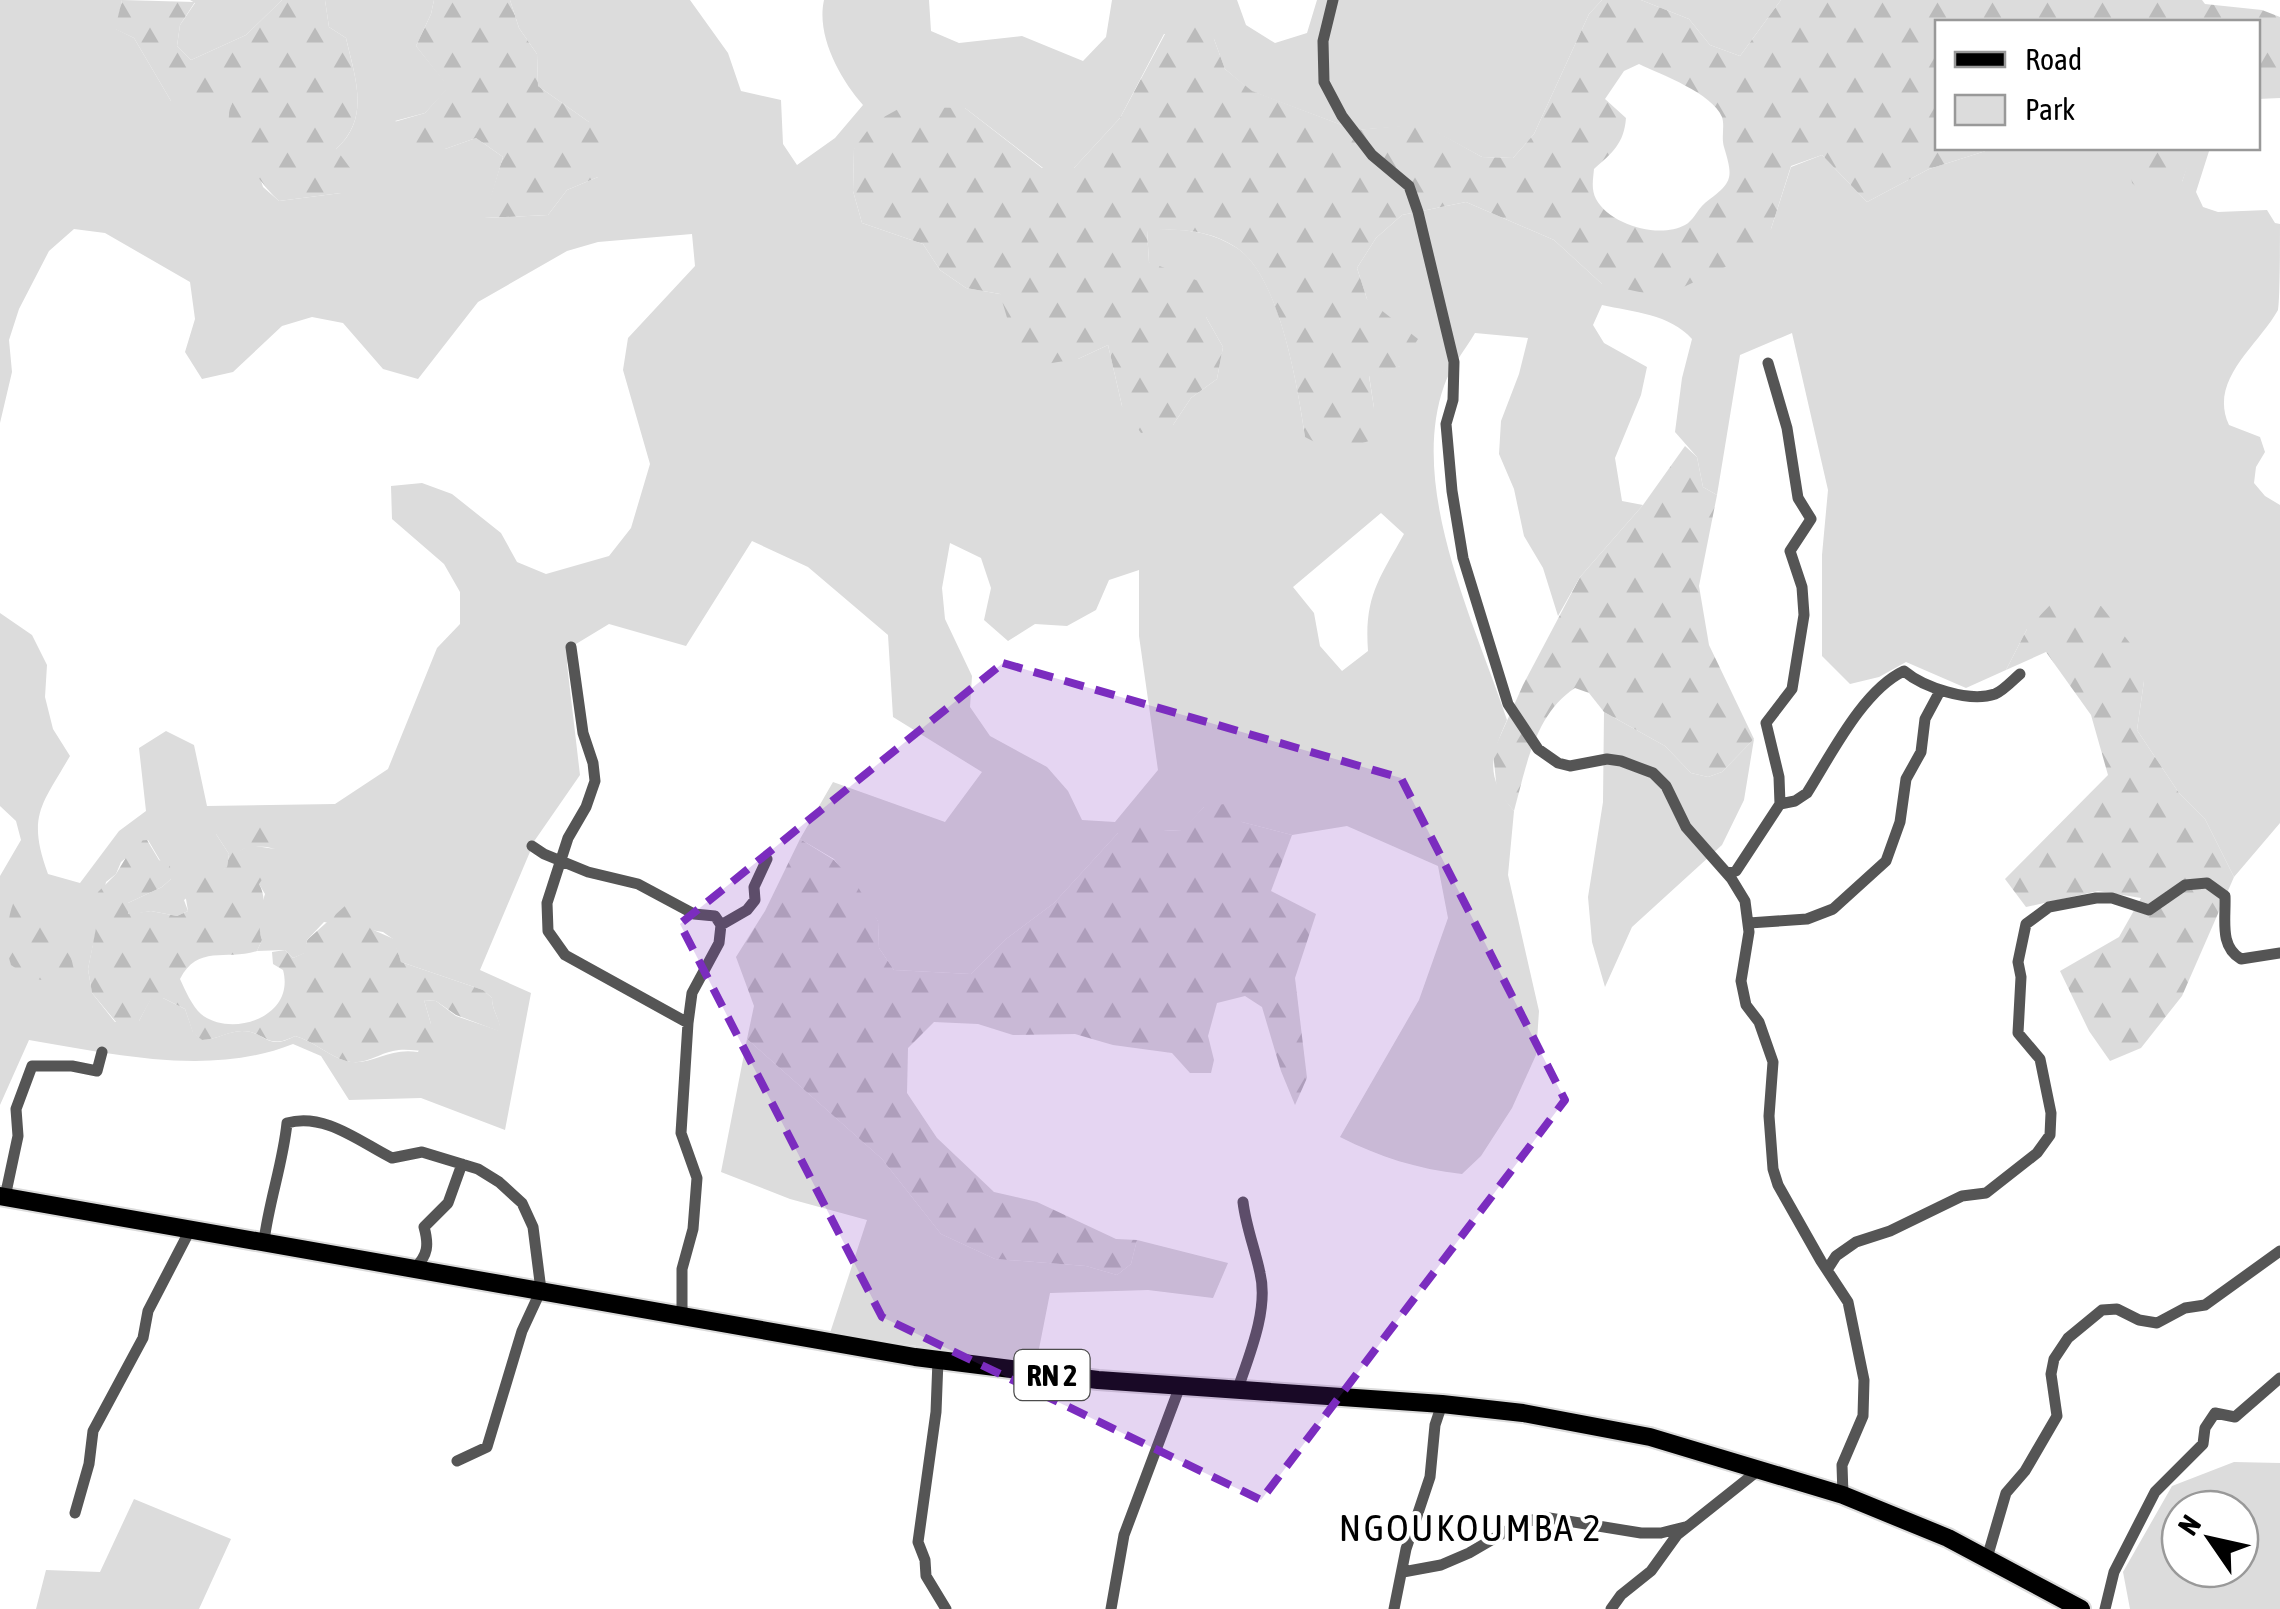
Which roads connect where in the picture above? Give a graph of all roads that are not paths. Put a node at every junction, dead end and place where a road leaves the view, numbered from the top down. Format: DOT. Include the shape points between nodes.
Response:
graph roads {
  1 [pos="1333,0"];
  2 [pos="1768,363"];
  3 [pos="571,647"];
  4 [pos="2020,674"];
  5 [pos="1940,692"];
  6 [pos="1780,804"];
  7 [pos="532,846"];
  8 [pos="766,858"];
  9 [pos="561,861"];
  10 [pos="1727,873"];
  11 [pos="1749,923"];
  12 [pos="720,925"];
  13 [pos="2280,953"];
  14 [pos="688,1023"];
  15 [pos="102,1052"];
  16 [pos="462,1164"];
  17 [pos="2,1196"];
  18 [pos="1242,1202"];
  19 [pos="190,1230"];
  20 [pos="264,1241"];
  21 [pos="2280,1251"];
  22 [pos="415,1268"];
  23 [pos="1826,1270"];
  24 [pos="541,1290"];
  25 [pos="682,1313"];
  26 [pos="938,1360"];
  27 [pos="2280,1378"];
  28 [pos="1180,1386"];
  29 [pos="1238,1390"];
  30 [pos="1442,1404"];
  31 [pos="457,1461"];
  32 [pos="1761,1468"];
  33 [pos="1843,1495"];
  34 [pos="76,1513"];
  35 [pos="1686,1527"];
  36 [pos="1987,1558"];
  37 [pos="1403,1572"];
  38 [pos="946,1609"];
  39 [pos="1111,1609"];
  40 [pos="1394,1609"];
  41 [pos="1611,1609"];
  42 [pos="2081,1609"];
  43 [pos="2105,1609"];
  1 -- 10 [label="street" via="1322,41 1324,82 1372,155 1409,186 1418,212 1454,362 1446,424 1463,558 1508,704 1538,749 1558,763 1621,760 1653,773 1686,827"];
  2 -- 6 [label="street" via="1788,428 1798,498 1811,519 1790,551 1804,615 1792,689 1766,723"];
  3 -- 9 [label="street" via="595,781"];
  4 -- 5 [label="street" via="1996,694"];
  5 -- 6 [label="street" via="1904,671 1891,677 1807,793"];
  5 -- 11 [label="street" via="1924,718 1921,752 1906,779 1886,861 1833,909 1807,919"];
  6 -- 10 [label="street" via="1736,871"];
  7 -- 9 [label="street"];
  8 -- 12 [label="street" via="755,900"];
  9 -- 12 [label="street" via="638,884 694,914 715,916"];
  9 -- 14 [label="street" via="547,903 548,931 565,955"];
  10 -- 11 [label="street" via="1745,901"];
  11 -- 23 [label="street" via="1741,981 1774,1062 1773,1170"];
  12 -- 14 [label="street" via="718,943 692,993"];
  13 -- 23 [label="street" via="2242,959 2231,952 2225,896 2207,882 2184,885 2149,910 2096,898 2036,914 2021,942 2018,1033 2040,1059 2050,1134 1986,1193 1962,1196 1856,1242"];
  14 -- 25 [label="street" via="681,1133 697,1178"];
  15 -- 17 [label="street" via="97,1072 32,1066 16,1109 18,1136"];
  16 -- 20 [label="street" via="422,1152 392,1158 305,1118 287,1123"];
  16 -- 22 [label="street" via="448,1203 424,1227 425,1258"];
  16 -- 24 [label="street" via="499,1182 522,1203 533,1228"];
  17 -- 19 [label="main road, RN 2"];
  18 -- 29 [label="street" via="1263,1300"];
  19 -- 20 [label="main road, RN 2"];
  19 -- 34 [label="street" via="93,1432"];
  20 -- 22 [label="main road, RN 2"];
  21 -- 36 [label="street" via="2205,1305 2157,1324 2102,1310 2068,1338 2051,1374 2057,1416 2006,1493"];
  22 -- 24 [label="main road, RN 2"];
  23 -- 33 [label="street" via="1848,1302 1864,1380 1863,1416 1842,1465"];
  24 -- 25 [label="main road, RN 2"];
  24 -- 31 [label="street" via="486,1447"];
  25 -- 26 [label="main road, RN 2"];
  26 -- 28 [label="main road, RN 2"];
  26 -- 38 [label="street" via="918,1542 926,1576"];
  27 -- 43 [label="street" via="2235,1417 2209,1418 2203,1444 2155,1492 2114,1572"];
  28 -- 29 [label="main road, RN 2"];
  28 -- 39 [label="street" via="1124,1535"];
  29 -- 30 [label="main road, RN 2"];
  30 -- 32 [label="main road, RN 2" via="1650,1437"];
  30 -- 37 [label="street" via="1430,1478"];
  32 -- 33 [label="main road, RN 2"];
  32 -- 35 [label="street"];
  33 -- 36 [label="main road, RN 2"];
  35 -- 37 [label="street" via="1641,1533 1543,1517 1455,1559"];
  35 -- 41 [label="street"];
  36 -- 42 [label="main road, RN 2"];
  37 -- 40 [label="street"];
}
